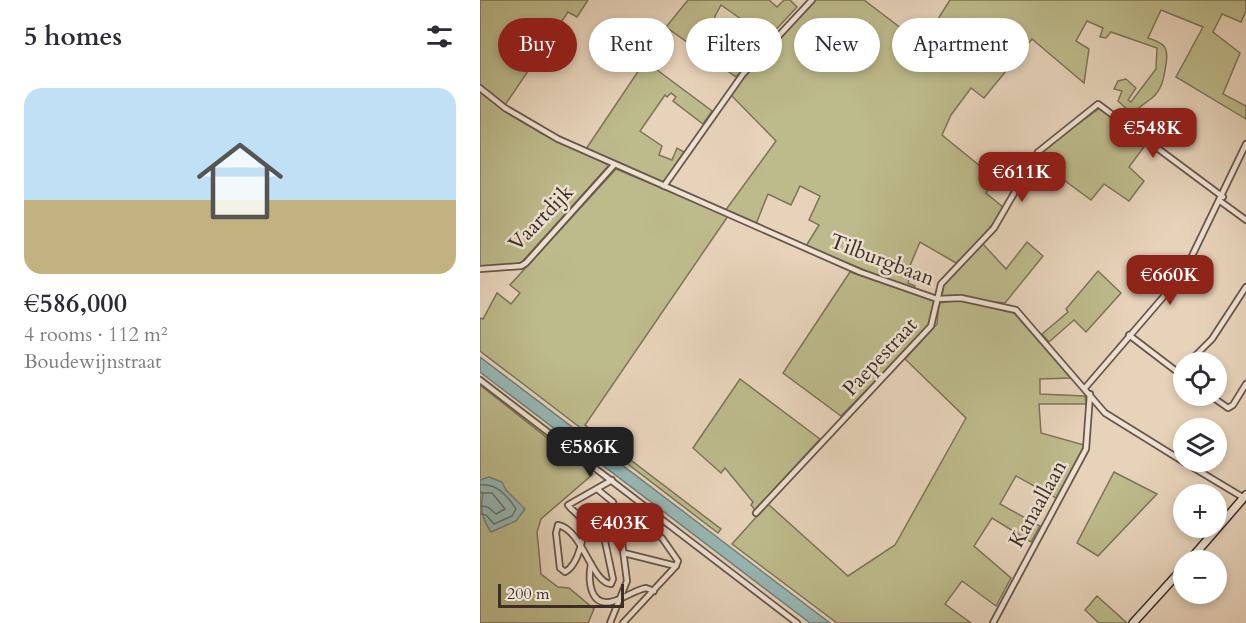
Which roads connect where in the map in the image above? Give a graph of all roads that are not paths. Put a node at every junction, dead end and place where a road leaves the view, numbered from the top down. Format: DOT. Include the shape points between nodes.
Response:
graph roads {
  1 [pos="812,0"];
  2 [pos="480,88"];
  3 [pos="1246,144"];
  4 [pos="614,165"];
  5 [pos="664,186"];
  6 [pos="1221,199"];
  7 [pos="1246,220"];
  8 [pos="480,269"];
  9 [pos="1246,287"];
  10 [pos="937,299"];
  11 [pos="1129,335"];
  12 [pos="1199,352"];
  13 [pos="1173,370"];
  14 [pos="480,380"];
  15 [pos="1246,384"];
  16 [pos="1085,388"];
  17 [pos="1090,394"];
  18 [pos="1225,406"];
  19 [pos="1173,455"];
  20 [pos="1202,472"];
  21 [pos="612,480"];
  22 [pos="597,489"];
  23 [pos="1245,496"];
  24 [pos="756,513"];
  25 [pos="582,520"];
  26 [pos="621,527"];
  27 [pos="581,544"];
  28 [pos="1198,550"];
  29 [pos="624,554"];
  30 [pos="591,564"];
  31 [pos="676,566"];
  32 [pos="1173,579"];
  33 [pos="654,591"];
  34 [pos="619,598"];
  35 [pos="610,623"];
  36 [pos="623,623"];
  37 [pos="797,623"];
  38 [pos="993,623"];
  39 [pos="1132,623"];
  1 -- 5 [label="street" via="737,81"];
  2 -- 4 [label="street, Tilburgbaan" via="558,140"];
  3 -- 6 [label="street"];
  4 -- 5 [label="street, Tilburgbaan"];
  4 -- 8 [label="street, Vaartdijk" via="526,263"];
  5 -- 10 [label="street, Tilburgbaan" via="860,272"];
  6 -- 7 [label="street"];
  6 -- 10 [label="street, Paepestraat" via="1098,104 1038,152 994,228 944,280"];
  6 -- 11 [label="street" via="1171,288"];
  9 -- 12 [label="street"];
  10 -- 16 [label="street, Tilburgbaan" via="961,298 1016,310"];
  10 -- 24 [label="street, Paepestraat" via="932,326"];
  11 -- 13 [label="street"];
  11 -- 16 [label="street"];
  14 -- 21 [label="street"];
  15 -- 18 [label="street" via="1233,405"];
  16 -- 17 [label="street, Tilburgbaan"];
  17 -- 19 [label="street, Tilburgbaan" via="1106,413"];
  17 -- 38 [label="street, Kanaallaan" via="1086,449"];
  20 -- 23 [label="street, Tilburgbaan"];
  21 -- 22 [label="street"];
  21 -- 37 [label="street"];
  22 -- 25 [label="street" via="568,505"];
  22 -- 26 [label="street" via="612,502"];
  23 -- 28 [label="main road"];
  25 -- 27 [label="street"];
  25 -- 30 [label="street" via="595,511 599,513 614,579 611,584"];
  26 -- 29 [label="street"];
  26 -- 31 [label="street" via="642,524 662,538 677,558"];
  27 -- 27 [label="street" via="570,569 561,572 558,525"];
  27 -- 30 [label="street"];
  29 -- 31 [label="street"];
  29 -- 34 [label="street" via="627,581"];
  30 -- 34 [label="street" via="588,582 594,595 606,602"];
  31 -- 33 [label="street"];
  32 -- 39 [label="main road"];
  33 -- 34 [label="street" via="642,589"];
  33 -- 36 [label="street"];
  34 -- 35 [label="street"];
}
